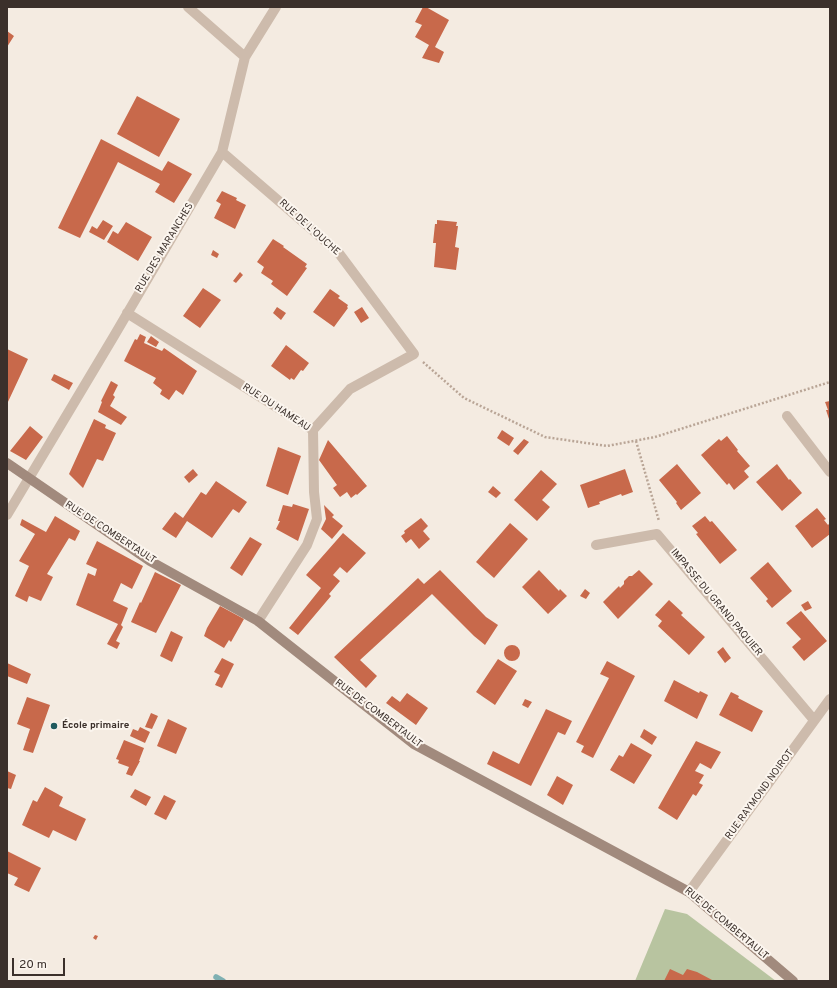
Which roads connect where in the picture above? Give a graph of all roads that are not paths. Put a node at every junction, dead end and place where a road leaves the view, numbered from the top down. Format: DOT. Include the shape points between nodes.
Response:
graph roads {
  1 [pos="188,7"];
  2 [pos="276,7"];
  3 [pos="245,57"];
  4 [pos="222,152"];
  5 [pos="127,313"];
  6 [pos="787,416"];
  7 [pos="313,430"];
  8 [pos="7,463"];
  9 [pos="830,472"];
  10 [pos="29,479"];
  11 [pos="7,515"];
  12 [pos="596,545"];
  13 [pos="258,621"];
  14 [pos="830,699"];
  15 [pos="814,720"];
  16 [pos="689,892"];
  17 [pos="793,981"];
  1 -- 3 [label="street"];
  2 -- 3 [label="street, RUE DES MARANCHES"];
  3 -- 4 [label="street, RUE DES MARANCHES"];
  4 -- 5 [label="street, RUE DES MARANCHES"];
  4 -- 7 [label="street, RUE DE L'OUCHE" via="338,252 414,354 350,389"];
  5 -- 7 [label="street, RUE DU HAMEAU"];
  5 -- 10 [label="street, RUE DES MARANCHES"];
  6 -- 9 [label="street"];
  7 -- 13 [label="street, RUE DU HAMEAU" via="317,519 307,545"];
  8 -- 10 [label="street, RUE DE COMBERTAULT"];
  10 -- 11 [label="street, RUE DES MARANCHES"];
  10 -- 13 [label="street, RUE DE COMBERTAULT" via="150,561"];
  12 -- 15 [label="street, IMPASSE DU GRAND PAQUIER" via="657,534"];
  13 -- 16 [label="street, RUE DE COMBERTAULT" via="414,744"];
  14 -- 15 [label="street, RUE RAYMOND NOIROT"];
  15 -- 16 [label="street, RUE RAYMOND NOIROT"];
  16 -- 17 [label="street, RUE DE COMBERTAULT"];
}
